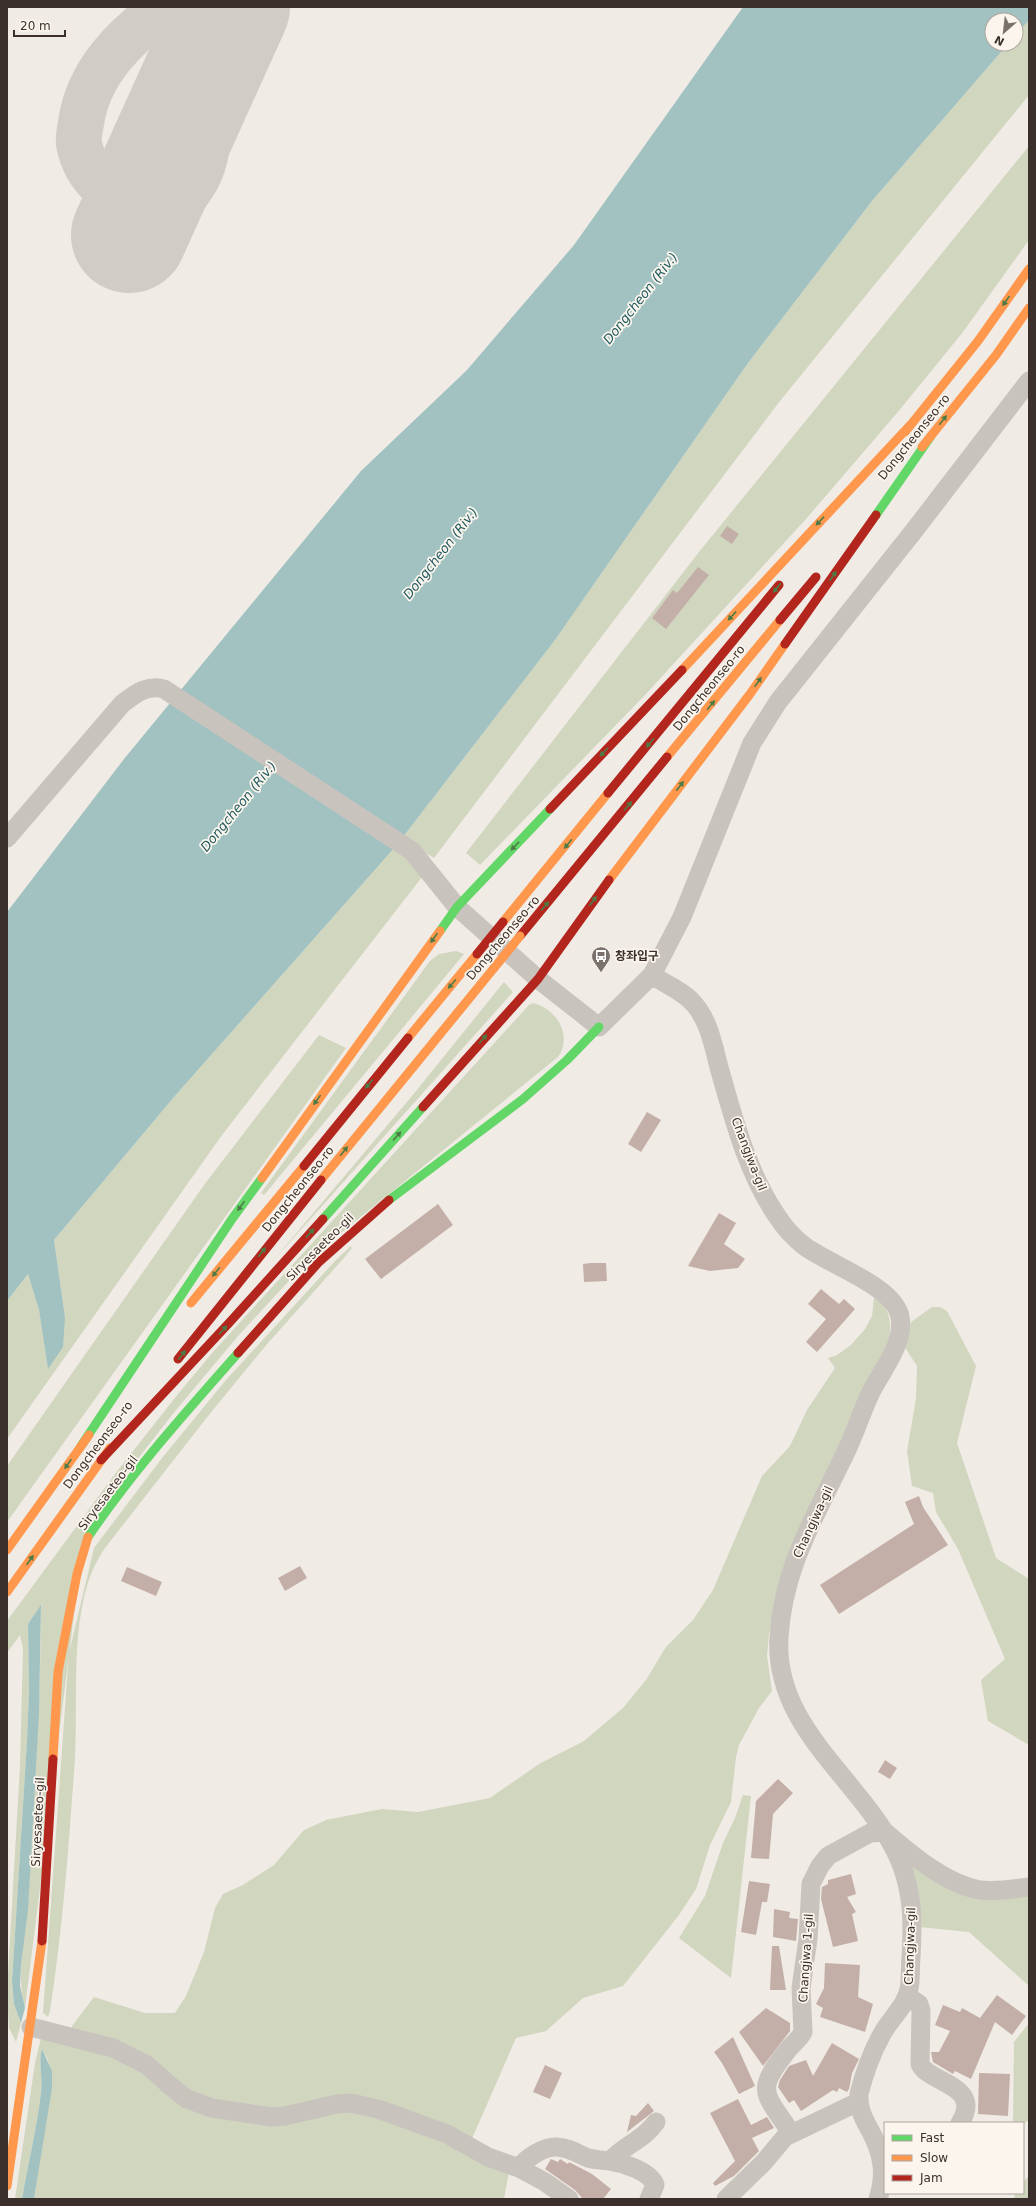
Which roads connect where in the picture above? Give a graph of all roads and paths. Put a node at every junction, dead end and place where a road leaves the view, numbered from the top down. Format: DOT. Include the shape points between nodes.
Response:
graph roads {
  1 [pos="1029,269"];
  2 [pos="1029,308"];
  3 [pos="1029,381"];
  4 [pos="914,421"];
  5 [pos="931,436"];
  6 [pos="850,535"];
  7 [pos="814,542"];
  8 [pos="820,572"];
  9 [pos="785,579"];
  10 [pos="7,838"];
  11 [pos="457,907"];
  12 [pos="652,975"];
  13 [pos="538,979"];
  14 [pos="599,1027"];
  15 [pos="186,1310"];
  16 [pos="167,1335"];
  17 [pos="173,1366"];
  18 [pos="163,1379"];
  19 [pos="81,1446"];
  20 [pos="101,1460"];
  21 [pos="7,1550"];
  22 [pos="7,1592"];
  23 [pos="885,1832"];
  24 [pos="1029,1887"];
  25 [pos="907,1996"];
  26 [pos="31,2027"];
  27 [pos="858,2102"];
  28 [pos="656,2122"];
  29 [pos="960,2122"];
  30 [pos="791,2133"];
  31 [pos="610,2161"];
  32 [pos="884,2166"];
  33 [pos="519,2168"];
  34 [pos="7,2186"];
  35 [pos="569,2199"];
  36 [pos="649,2199"];
  37 [pos="726,2199"];
  38 [pos="878,2199"];
  1 -- 4 [label="main road, Dongcheonseo-ro, one-way" via="978,341"];
  5 -- 2 [label="main road, Dongcheonseo-ro, one-way"];
  3 -- 12 [label="street" via="778,702 752,743 682,917"];
  4 -- 7 [label="main road, Dongcheonseo-ro"];
  4 -- 11 [label="main road, one-way"];
  5 -- 6 [label="main road, Dongcheonseo-ro"];
  13 -- 5 [label="main road, one-way" via="584,913 750,694"];
  17 -- 8 [label="main road, Dongcheonseo-ro, one-way, bridge" via="290,1217"];
  9 -- 15 [label="main road, Dongcheonseo-ro, one-way, bridge"];
  10 -- 11 [label="street" via="122,704 151,687 164,689 400,842 422,861"];
  11 -- 13 [label="street"];
  11 -- 19 [label="main road, one-way" via="232,1219"];
  12 -- 14 [label="street"];
  12 -- 23 [label="street, Changjwa-gil" via="686,996 700,1012 710,1034 734,1118 756,1177 777,1216 802,1245 884,1292 896,1304 900,1317 896,1343 797,1553 785,1600 779,1648 782,1678 793,1706 838,1773"];
  13 -- 14 [label="street"];
  20 -- 13 [label="main road, one-way"];
  14 -- 26 [label="main road, Siryesaeteo-gil" via="523,1099 377,1209 318,1263 183,1416 92,1530 81,1555 58,1672 42,1949"];
  16 -- 19 [label="main road, Dongcheonseo-ro"];
  18 -- 20 [label="main road, Dongcheonseo-ro"];
  19 -- 21 [label="main road, Dongcheonseo-ro, one-way"];
  22 -- 20 [label="main road, Dongcheonseo-ro, one-way"];
  23 -- 24 [label="street" via="938,1872 965,1885 993,1891"];
  23 -- 25 [label="street, Changjwa-gil" via="905,1873 912,1904 910,1986"];
  23 -- 30 [label="street, Changjwa 1-gil" via="870,1834 828,1856 811,1884 808,1939 801,1988 803,2032 775,2068 765,2089 770,2102"];
  25 -- 27 [label="street, Changjwa-gil" via="875,2048"];
  25 -- 29 [label="street" via="919,2004 921,2011 920,2064 924,2070 959,2091 963,2097 965,2111"];
  26 -- 33 [label="street" via="99,2043 128,2054 147,2065 178,2092 206,2106 271,2117 337,2104 364,2105 448,2134 497,2160"];
  26 -- 34 [label="main road, Siryesaeteo-gil"];
  27 -- 30 [label="street"];
  27 -- 32 [label="street"];
  28 -- 31 [label="street" via="645,2136 620,2151"];
  30 -- 37 [label="street"];
  31 -- 33 [label="street" via="589,2158 557,2147 528,2159"];
  31 -- 36 [label="street" via="632,2168 653,2180 654,2190"];
  32 -- 38 [label="street"];
  33 -- 35 [label="street"];
}
